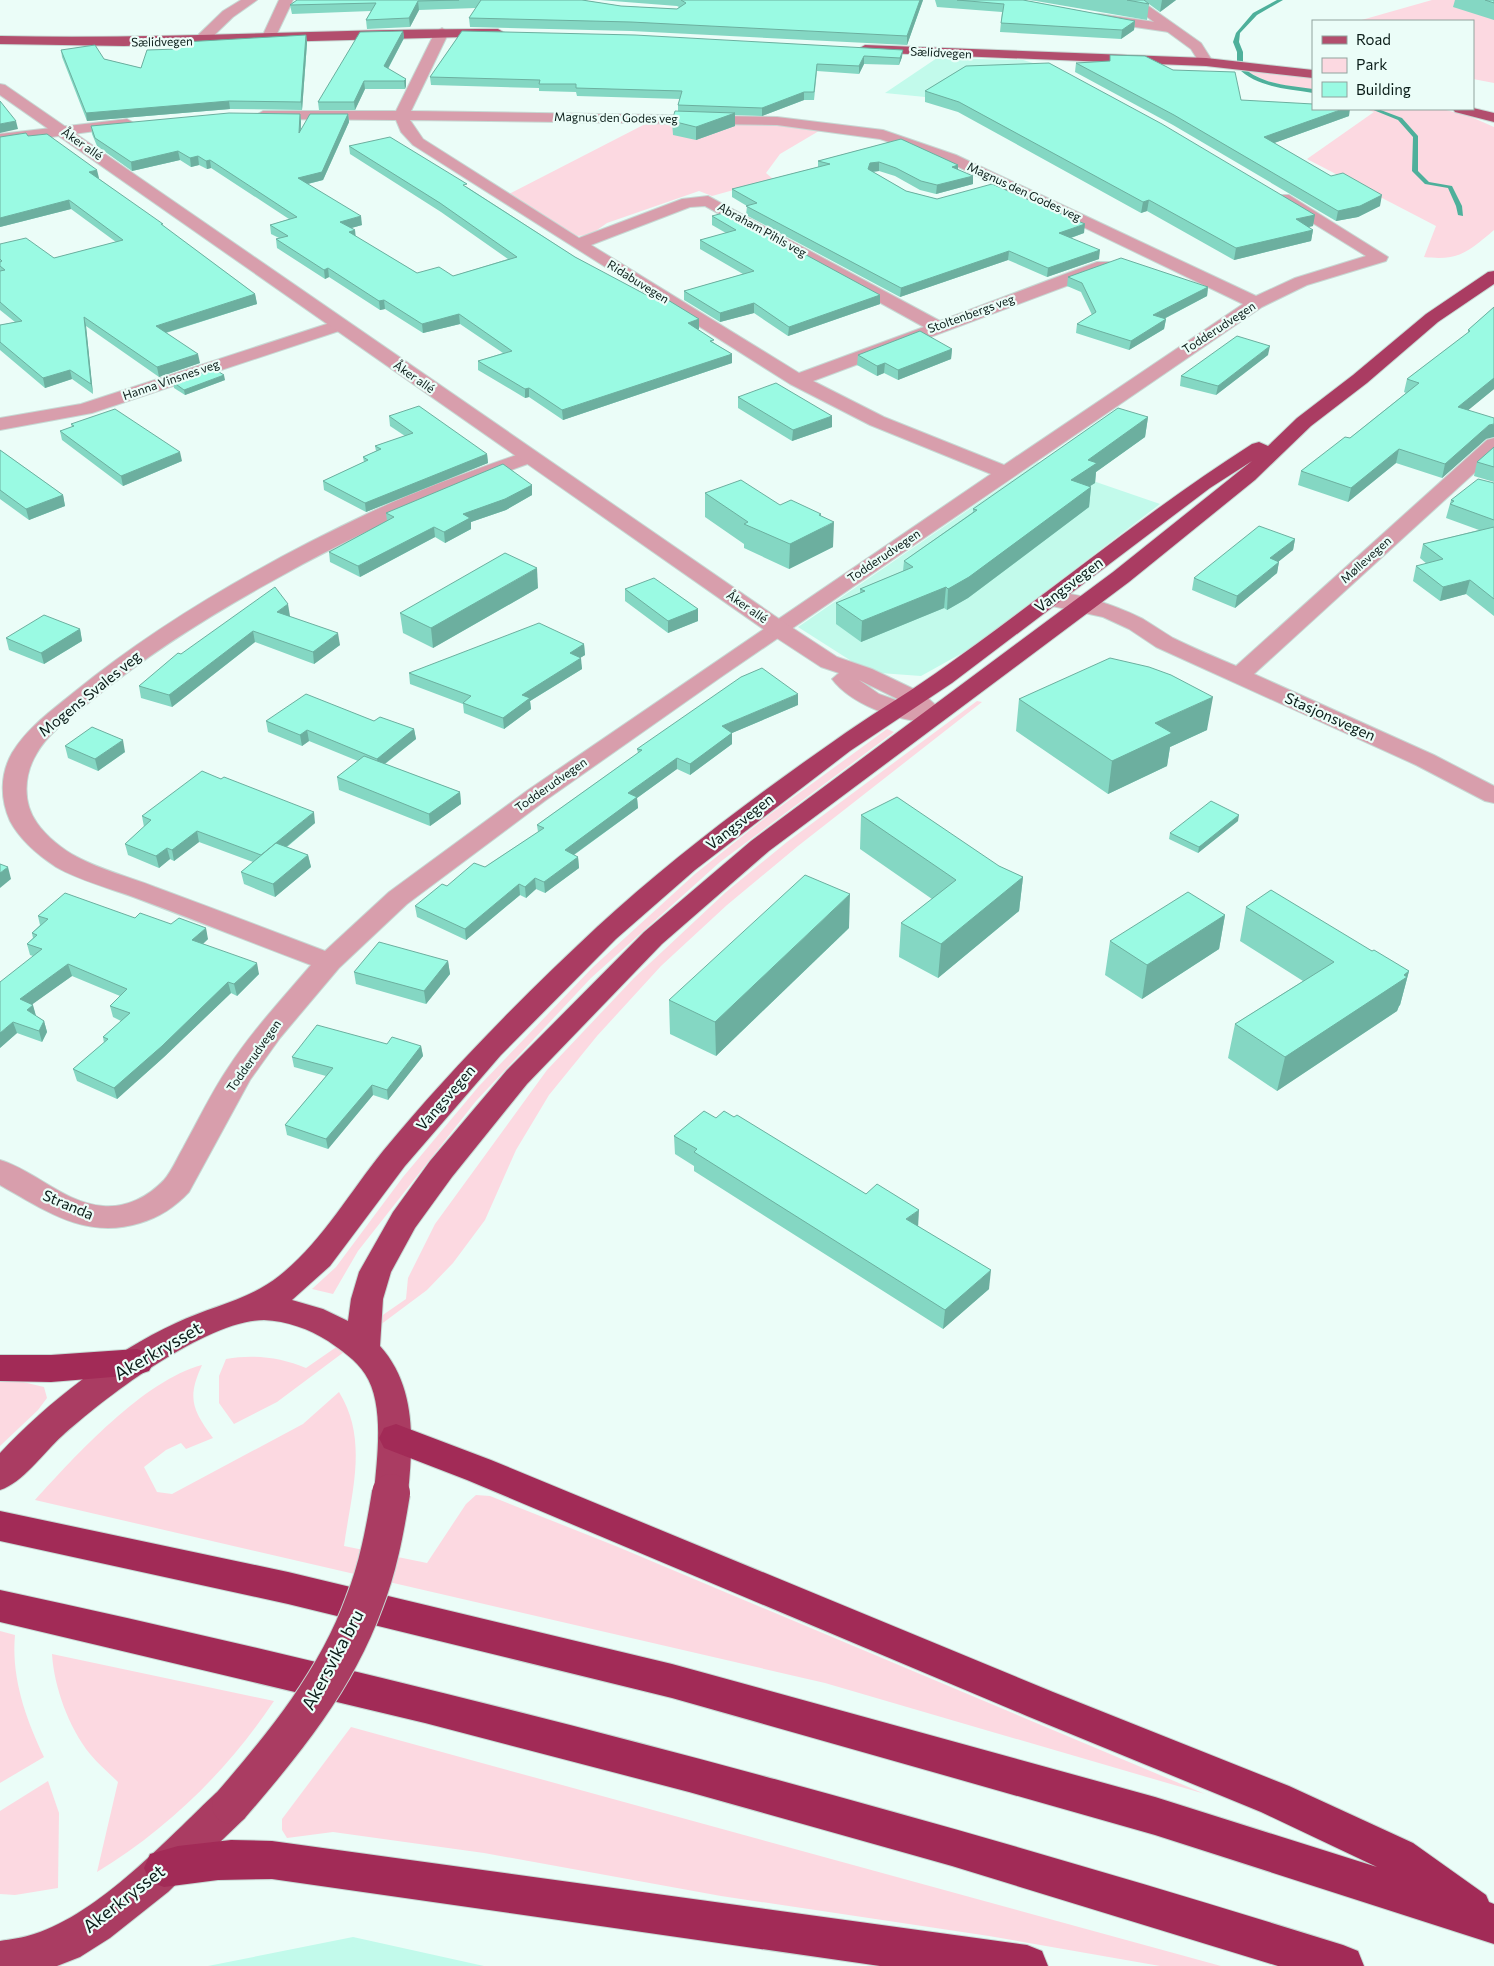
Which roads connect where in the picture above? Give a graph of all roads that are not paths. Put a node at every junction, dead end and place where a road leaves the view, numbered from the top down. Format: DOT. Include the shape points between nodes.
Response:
graph roads {
  1 [pos="250,0"];
  2 [pos="286,0"];
  3 [pos="1131,0"];
  4 [pos="1087,15"];
  5 [pos="1170,28"];
  6 [pos="442,32"];
  7 [pos="514,33"];
  8 [pos="268,39"];
  9 [pos="0,40"];
  10 [pos="200,41"];
  11 [pos="849,48"];
  12 [pos="1044,57"];
  13 [pos="1206,62"];
  14 [pos="1058,72"];
  15 [pos="1312,74"];
  16 [pos="0,88"];
  17 [pos="1464,110"];
  18 [pos="248,115"];
  19 [pos="401,116"];
  20 [pos="1494,118"];
  21 [pos="140,122"];
  22 [pos="61,130"];
  23 [pos="0,139"];
  24 [pos="1004,182"];
  25 [pos="978,190"];
  26 [pos="1273,193"];
  27 [pos="578,244"];
  28 [pos="1145,250"];
  29 [pos="1491,268"];
  30 [pos="1256,303"];
  31 [pos="340,325"];
  32 [pos="936,326"];
  33 [pos="797,380"];
  34 [pos="1304,422"];
  35 [pos="0,424"];
  36 [pos="1494,444"];
  37 [pos="529,457"];
  38 [pos="1006,473"];
  39 [pos="1455,479"];
  40 [pos="1478,486"];
  41 [pos="1051,599"];
  42 [pos="1080,609"];
  43 [pos="778,628"];
  44 [pos="1239,676"];
  45 [pos="905,704"];
  46 [pos="935,715"];
  47 [pos="1494,796"];
  48 [pos="328,962"];
  49 [pos="0,1171"];
  50 [pos="167,1197"];
  51 [pos="254,1308"];
  52 [pos="364,1350"];
  53 [pos="137,1362"];
  54 [pos="0,1368"];
  55 [pos="396,1438"];
  56 [pos="0,1476"];
  57 [pos="392,1493"];
  58 [pos="0,1526"];
  59 [pos="0,1606"];
  60 [pos="231,1805"];
  61 [pos="164,1868"];
  62 [pos="1492,1923"];
  63 [pos="7,1963"];
  64 [pos="1027,1966"];
  65 [pos="1343,1966"];
  1 -- 10 [label="street" via="228,14"];
  2 -- 8 [label="street"];
  3 -- 5 [label="street"];
  4 -- 5 [label="street" via="1138,26"];
  5 -- 13 [label="street" via="1196,46"];
  6 -- 7 [label="main road, Sælidvegen"];
  6 -- 8 [label="main road, Sælidvegen"];
  6 -- 19 [label="street"];
  8 -- 10 [label="main road, Sælidvegen"];
  9 -- 10 [label="main road, Sælidvegen"];
  11 -- 12 [label="main road, Sælidvegen"];
  12 -- 13 [label="main road, Sælidvegen"];
  12 -- 14 [label="street" via="1046,63"];
  13 -- 15 [label="main road, Sælidvegen"];
  16 -- 22 [label="street, Åker allé"];
  17 -- 20 [label="main road"];
  18 -- 19 [label="street, Magnus den Godes veg"];
  19 -- 24 [label="street, Magnus den Godes veg" via="699,119 821,125 907,142"];
  19 -- 27 [label="street, Ridabuvegen" via="418,142"];
  21 -- 22 [label="street"];
  22 -- 23 [label="street"];
  22 -- 31 [label="street, Åker allé"];
  24 -- 25 [label="street"];
  24 -- 28 [label="street, Magnus den Godes veg"];
  26 -- 30 [label="street, Todderudvegen" via="1380,257 1300,281"];
  27 -- 32 [label="street, Abraham Pihls veg" via="688,202 708,200"];
  27 -- 33 [label="street, Ridabuvegen"];
  28 -- 30 [label="street, Magnus den Godes veg"];
  28 -- 32 [label="street, Stoltenbergs veg"];
  29 -- 34 [label="highway, Vangsvegen"];
  30 -- 38 [label="street, Todderudvegen"];
  31 -- 35 [label="street, Hanna Vinsnes veg" via="85,409"];
  31 -- 37 [label="street, Åker allé"];
  32 -- 33 [label="street, Stoltenbergs veg"];
  33 -- 38 [label="street, Ridabuvegen" via="877,421"];
  34 -- 41 [label="highway, Vangsvegen" via="1203,484"];
  34 -- 42 [label="highway, Vangsvegen" via="1248,476"];
  36 -- 39 [label="street, Møllevegen"];
  37 -- 43 [label="street, Åker allé"];
  37 -- 48 [label="street, Mogens Svales veg" via="395,509 210,606 104,679 35,738 20,762 14,782 14,799 24,826 43,848 68,863"];
  38 -- 43 [label="street, Todderudvegen"];
  39 -- 40 [label="street"];
  39 -- 44 [label="street, Møllevegen"];
  41 -- 42 [label="street, Stasjonsvegen"];
  41 -- 45 [label="highway, Vangsvegen"];
  42 -- 44 [label="street, Stasjonsvegen" via="1124,632 1164,642"];
  42 -- 46 [label="highway, Vangsvegen"];
  43 -- 45 [label="street, Åker allé" via="829,662 847,683"];
  43 -- 48 [label="street, Todderudvegen" via="443,862"];
  44 -- 47 [label="street, Stasjonsvegen" via="1425,760"];
  45 -- 46 [label="street, Åker allé"];
  45 -- 51 [label="highway, Vangsvegen" via="736,824 607,933 442,1101 394,1158 319,1258 289,1286"];
  46 -- 52 [label="highway, Vangsvegen" via="719,880 615,975 517,1077 441,1169 386,1251 367,1298"];
  48 -- 50 [label="street, Todderudvegen" via="238,1075 178,1184"];
  49 -- 50 [label="street, Stranda" via="59,1204 100,1218 119,1218 136,1213"];
  51 -- 52 [label="highway, Akerkrysset" via="309,1316"];
  51 -- 53 [label="highway, Akerkrysset" via="206,1323"];
  52 -- 55 [label="highway, Akerkrysset" via="385,1379"];
  53 -- 54 [label="highway" via="72,1369"];
  53 -- 56 [label="highway, Akerkrysset" via="41,1434"];
  55 -- 57 [label="highway, Akerkrysset"];
  55 -- 62 [label="highway" via="1275,1799 1399,1857"];
  57 -- 60 [label="highway, Akersvika bru, bridge" via="375,1571 338,1659 308,1710 274,1757"];
  58 -- 62 [label="highway" via="288,1588 672,1681 1155,1816"];
  59 -- 65 [label="highway" via="436,1708 663,1767 1105,1892"];
  60 -- 61 [label="highway, Akerkrysset"];
  61 -- 63 [label="highway, Akerkrysset" via="111,1913 80,1933 56,1947"];
  61 -- 64 [label="highway" via="206,1860 272,1860"];
}
